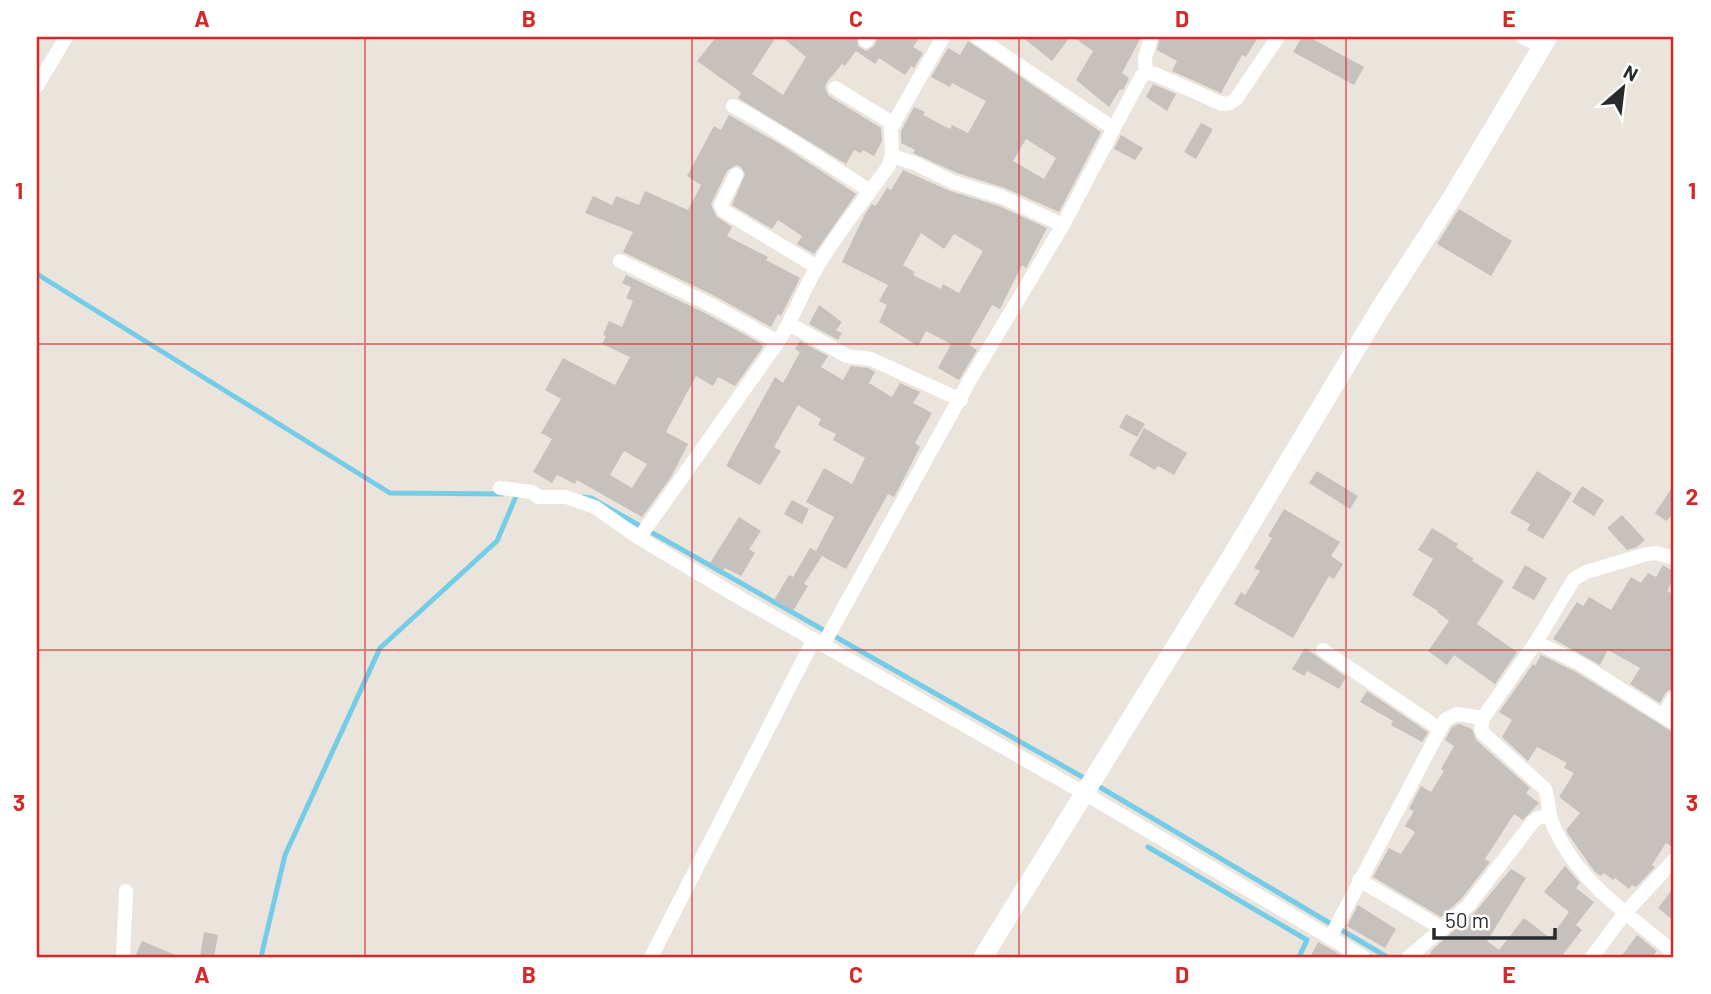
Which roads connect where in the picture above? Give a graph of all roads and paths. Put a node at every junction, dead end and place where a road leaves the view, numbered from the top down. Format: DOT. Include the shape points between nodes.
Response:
graph roads {
  1 [pos="66,37"];
  2 [pos="979,37"];
  3 [pos="1151,37"];
  4 [pos="1278,37"];
  5 [pos="1522,37"];
  6 [pos="937,38"];
  7 [pos="1546,42"];
  8 [pos="1146,73"];
  9 [pos="37,86"];
  10 [pos="835,88"];
  11 [pos="733,106"];
  12 [pos="894,124"];
  13 [pos="1113,128"];
  14 [pos="892,156"];
  15 [pos="736,175"];
  16 [pos="870,191"];
  17 [pos="1063,225"];
  18 [pos="620,261"];
  19 [pos="817,267"];
  20 [pos="789,324"];
  21 [pos="778,342"];
  22 [pos="961,400"];
  23 [pos="500,488"];
  24 [pos="643,531"];
  25 [pos="1674,558"];
  26 [pos="824,638"];
  27 [pos="1536,642"];
  28 [pos="1323,650"];
  29 [pos="1674,698"];
  30 [pos="1483,718"];
  31 [pos="1669,720"];
  32 [pos="1440,729"];
  33 [pos="1084,793"];
  34 [pos="1550,815"];
  35 [pos="1674,860"];
  36 [pos="1359,880"];
  37 [pos="126,891"];
  38 [pos="1625,913"];
  39 [pos="1443,929"];
  40 [pos="1332,934"];
  41 [pos="1674,953"];
  42 [pos="123,957"];
  43 [pos="651,957"];
  44 [pos="983,957"];
  45 [pos="1363,957"];
  46 [pos="1409,957"];
  47 [pos="1592,957"];
  1 -- 9 [label="street"];
  2 -- 13 [label="street"];
  3 -- 8 [label="street"];
  4 -- 8 [label="street" via="1230,103 1222,104"];
  5 -- 7 [label="street"];
  6 -- 12 [label="street"];
  7 -- 33 [label="street"];
  8 -- 13 [label="street"];
  10 -- 12 [label="street"];
  11 -- 16 [label="street"];
  12 -- 14 [label="street"];
  13 -- 17 [label="street"];
  14 -- 16 [label="street"];
  14 -- 17 [label="street"];
  15 -- 19 [label="street" via="722,198 724,211"];
  16 -- 19 [label="street"];
  17 -- 22 [label="street"];
  18 -- 21 [label="street"];
  19 -- 20 [label="street"];
  20 -- 21 [label="street"];
  20 -- 22 [label="street" via="847,356 871,359"];
  21 -- 24 [label="street"];
  22 -- 26 [label="street"];
  23 -- 24 [label="street" via="581,501"];
  24 -- 26 [label="street"];
  25 -- 27 [label="street" via="1647,554 1586,572 1569,585"];
  26 -- 33 [label="street"];
  26 -- 43 [label="street"];
  27 -- 30 [label="street"];
  27 -- 31 [label="street" via="1581,664"];
  28 -- 32 [label="street"];
  29 -- 31 [label="street"];
  30 -- 32 [label="street" via="1457,714"];
  30 -- 34 [label="street" via="1483,733 1545,789"];
  32 -- 36 [label="street"];
  33 -- 40 [label="street"];
  33 -- 44 [label="street"];
  34 -- 38 [label="street" via="1582,872"];
  34 -- 39 [label="street" via="1533,822 1489,881"];
  35 -- 38 [label="street"];
  36 -- 39 [label="street"];
  36 -- 40 [label="street"];
  37 -- 42 [label="street"];
  38 -- 41 [label="street"];
  38 -- 47 [label="street"];
  39 -- 46 [label="street"];
  40 -- 45 [label="street"];
}
